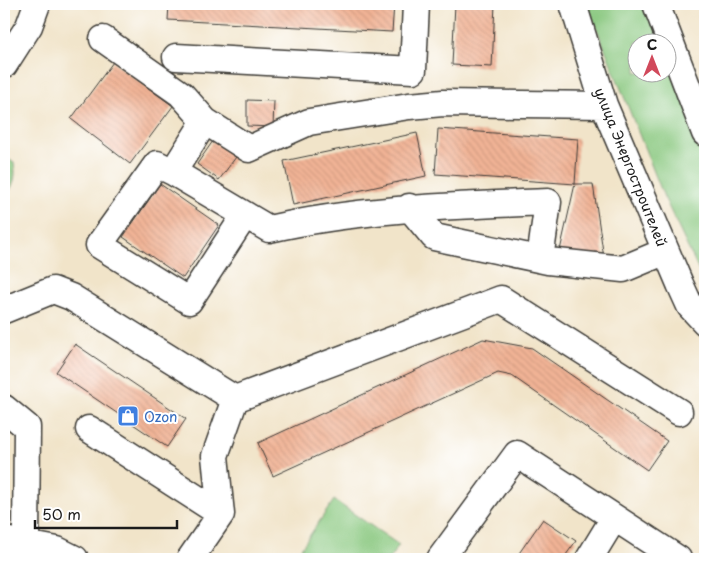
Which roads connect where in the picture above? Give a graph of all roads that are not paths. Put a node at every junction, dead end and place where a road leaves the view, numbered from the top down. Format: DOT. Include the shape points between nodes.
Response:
graph roads {
  1 [pos="37,4"];
  2 [pos="416,4"];
  3 [pos="573,4"];
  4 [pos="656,4"];
  5 [pos="103,39"];
  6 [pos="176,57"];
  7 [pos="4,65"];
  8 [pos="697,84"];
  9 [pos="604,105"];
  10 [pos="205,121"];
  11 [pos="705,133"];
  12 [pos="174,172"];
  13 [pos="409,207"];
  14 [pos="245,215"];
  15 [pos="666,251"];
  16 [pos="540,259"];
  17 [pos="4,310"];
  18 [pos="705,322"];
  19 [pos="235,399"];
  20 [pos="4,408"];
  21 [pos="679,412"];
  22 [pos="88,429"];
  23 [pos="221,514"];
  24 [pos="614,518"];
  25 [pos="15,542"];
  26 [pos="75,559"];
  27 [pos="190,559"];
  28 [pos="440,559"];
  29 [pos="589,559"];
  30 [pos="678,559"];
  1 -- 7 [label="street" via="29,26"];
  2 -- 6 [label="street" via="413,70"];
  3 -- 9 [label="street, улица Энергостроителей"];
  4 -- 8 [label="street"];
  5 -- 10 [label="street" via="181,94"];
  8 -- 11 [label="street"];
  9 -- 10 [label="street" via="443,103 409,106 309,122 249,149"];
  9 -- 15 [label="street, улица Энергостроителей"];
  10 -- 12 [label="street"];
  12 -- 14 [label="street"];
  12 -- 14 [label="street" via="157,164 99,245 189,301"];
  13 -- 14 [label="street" via="269,229"];
  13 -- 16 [label="street" via="434,237"];
  13 -- 16 [label="street" via="548,202"];
  15 -- 16 [label="street" via="623,269"];
  15 -- 18 [label="street, улица Энергостроителей" via="690,306"];
  17 -- 19 [label="street" via="53,290 71,297"];
  19 -- 21 [label="street" via="501,299"];
  19 -- 23 [label="street" via="215,456"];
  20 -- 25 [label="street" via="27,427"];
  22 -- 23 [label="street"];
  23 -- 27 [label="street"];
  24 -- 28 [label="street" via="517,454"];
  24 -- 29 [label="street"];
  24 -- 30 [label="street"];
  25 -- 26 [label="street" via="57,550"];
}
